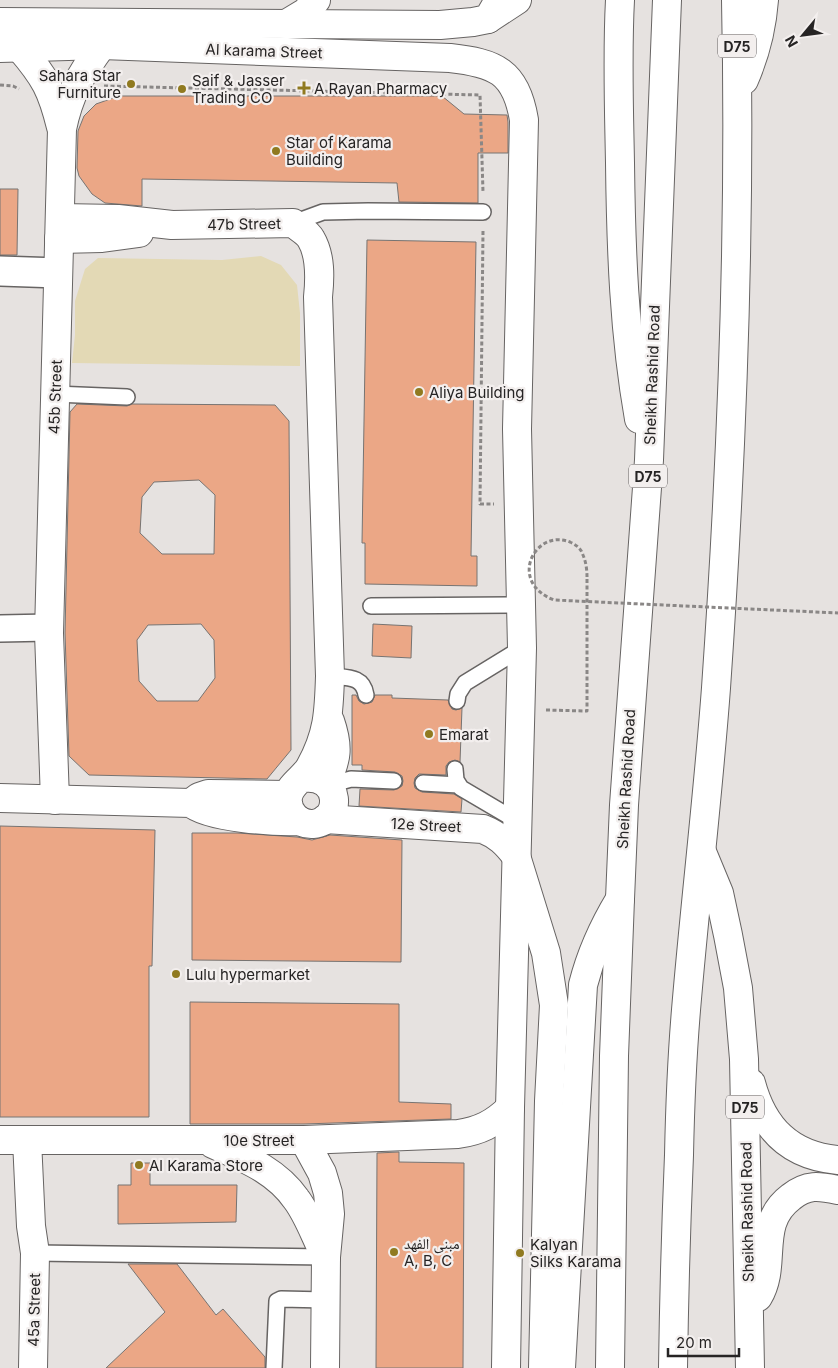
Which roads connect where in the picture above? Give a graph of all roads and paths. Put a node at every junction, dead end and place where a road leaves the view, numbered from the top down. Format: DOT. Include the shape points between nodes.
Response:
graph roads {
  1 [pos="18,0"];
  2 [pos="66,0"];
  3 [pos="316,0"];
  4 [pos="517,0"];
  5 [pos="620,0"];
  6 [pos="656,0"];
  7 [pos="667,0"];
  8 [pos="736,0"];
  9 [pos="764,0"];
  10 [pos="494,9"];
  11 [pos="0,17"];
  12 [pos="0,22"];
  13 [pos="85,22"];
  14 [pos="286,24"];
  15 [pos="102,45"];
  16 [pos="10,48"];
  17 [pos="665,51"];
  18 [pos="738,93"];
  19 [pos="62,129"];
  20 [pos="483,212"];
  21 [pos="293,223"];
  22 [pos="60,228"];
  23 [pos="0,264"];
  24 [pos="59,273"];
  25 [pos="0,278"];
  26 [pos="55,394"];
  27 [pos="127,398"];
  28 [pos="649,460"];
  29 [pos="521,605"];
  30 [pos="371,606"];
  31 [pos="838,613"];
  32 [pos="0,623"];
  33 [pos="49,627"];
  34 [pos="0,634"];
  35 [pos="522,648"];
  36 [pos="330,676"];
  37 [pos="366,695"];
  38 [pos="458,701"];
  39 [pos="520,708"];
  40 [pos="455,769"];
  41 [pos="394,781"];
  42 [pos="423,783"];
  43 [pos="312,785"];
  44 [pos="458,785"];
  45 [pos="0,798"];
  46 [pos="44,799"];
  47 [pos="191,803"];
  48 [pos="312,820"];
  49 [pos="517,821"];
  50 [pos="702,852"];
  51 [pos="516,856"];
  52 [pos="620,899"];
  53 [pos="744,1059"];
  54 [pos="510,1108"];
  55 [pos="0,1140"];
  56 [pos="40,1140"];
  57 [pos="202,1140"];
  58 [pos="304,1140"];
  59 [pos="838,1160"];
  60 [pos="838,1178"];
  61 [pos="825,1188"];
  62 [pos="35,1253"];
  63 [pos="326,1258"];
  64 [pos="326,1300"];
  65 [pos="749,1311"];
  66 [pos="33,1368"];
  67 [pos="274,1368"];
  68 [pos="325,1368"];
  69 [pos="506,1368"];
  70 [pos="543,1368"];
  71 [pos="561,1368"];
  72 [pos="610,1368"];
  73 [pos="673,1368"];
  74 [pos="750,1368"];
  1 -- 11 [label="main road"];
  2 -- 13 [label="main road"];
  3 -- 14 [label="main road" via="306,12"];
  4 -- 10 [label="main road"];
  5 -- 28 [label="main road" via="619,158 624,308 633,385"];
  6 -- 17 [label="main road"];
  7 -- 17 [label="main road, Sheikh Rashid Road / D75"];
  8 -- 18 [label="main road, Sheikh Rashid Road / D75"];
  9 -- 18 [label="main road" via="755,50"];
  10 -- 14 [label="main road, Al karama Street" via="473,22 440,25"];
  12 -- 13 [label="main road, Al karama Street"];
  13 -- 14 [label="main road, Al karama Street"];
  15 -- 16 [label="main road, Al karama Street"];
  15 -- 19 [label="main road, 45b Street" via="72,92"];
  15 -- 29 [label="main road, Al karama Street" via="466,59 495,67 508,78 522,105 524,120 517,420"];
  16 -- 19 [label="main road, 45b Street" via="35,66 52,92"];
  17 -- 28 [label="main road, Sheikh Rashid Road / D75"];
  18 -- 50 [label="main road, Sheikh Rashid Road / D75" via="735,320 727,519"];
  19 -- 22 [label="main road, 45b Street"];
  20 -- 21 [label="lane" via="324,212"];
  21 -- 22 [label="main road, 47b Street" via="172,225 118,237"];
  21 -- 36 [label="main road, 47b Street" via="311,237 320,273 318,297"];
  22 -- 24 [label="main road, 45b Street"];
  23 -- 24 [label="lane"];
  24 -- 25 [label="lane"];
  24 -- 26 [label="main road, 45b Street"];
  26 -- 27 [label="lane"];
  26 -- 33 [label="main road, 45b Street"];
  28 -- 52 [label="main road, Sheikh Rashid Road / D75" via="633,664"];
  29 -- 30 [label="lane"];
  29 -- 35 [label="main road"];
  31 -- 39 [label="path, bridge" via="554,600 534,587 530,576 534,553 553,540 565,540 576,545 583,554 587,577 587,711"];
  32 -- 33 [label="lane"];
  33 -- 34 [label="lane"];
  33 -- 46 [label="main road, 45b Street"];
  35 -- 38 [label="lane" via="465,683 458,694"];
  35 -- 39 [label="main road"];
  36 -- 37 [label="lane" via="360,681"];
  36 -- 43 [label="main road, 47b Street" via="328,718 316,755"];
  39 -- 49 [label="main road"];
  40 -- 44 [label="lane"];
  41 -- 43 [label="lane" via="365,772 350,779"];
  42 -- 44 [label="lane"];
  43 -- 47 [label="main road, 12e Street" via="208,794"];
  43 -- 48 [label="main road" via="288,803 294,816"];
  43 -- 48 [label="main road" via="332,791 334,803 330,815"];
  44 -- 49 [label="lane"];
  45 -- 46 [label="main road, 12e Street"];
  46 -- 47 [label="main road, 12e Street"];
  47 -- 48 [label="main road, 12e Street" via="211,812 266,820"];
  48 -- 51 [label="main road, 12e Street" via="483,829 496,835"];
  49 -- 51 [label="main road"];
  50 -- 53 [label="main road, Sheikh Rashid Road / D75" via="719,893 728,935 738,988"];
  50 -- 73 [label="main road, Sheikh Rashid Road / D75" via="686,1013"];
  51 -- 54 [label="main road"];
  51 -- 70 [label="main road" via="546,953 554,1005"];
  52 -- 71 [label="main road, Sheikh Rashid Road / D75" via="597,940 583,985"];
  52 -- 72 [label="main road, Sheikh Rashid Road / D75" via="614,1056"];
  53 -- 59 [label="main road" via="762,1113 774,1130 807,1154"];
  53 -- 65 [label="main road, Sheikh Rashid Road / D75"];
  54 -- 58 [label="main road, 10e Street" via="499,1119 473,1132"];
  54 -- 69 [label="main road"];
  55 -- 56 [label="main road, 10e Street"];
  56 -- 57 [label="main road, 10e Street" via="175,1132"];
  56 -- 62 [label="main road, 45a Street" via="30,1218"];
  57 -- 58 [label="main road, 10e Street"];
  57 -- 63 [label="main road" via="264,1168 282,1182 297,1200"];
  58 -- 63 [label="main road" via="322,1173 328,1193 330,1214"];
  60 -- 61 [label="main road"];
  61 -- 65 [label="main road" via="795,1194 778,1210 768,1241 765,1279"];
  62 -- 63 [label="lane"];
  62 -- 66 [label="main road, 45a Street"];
  63 -- 64 [label="main road"];
  64 -- 67 [label="lane" via="277,1301"];
  64 -- 68 [label="main road"];
  65 -- 74 [label="main road, Sheikh Rashid Road / D75"];
}
